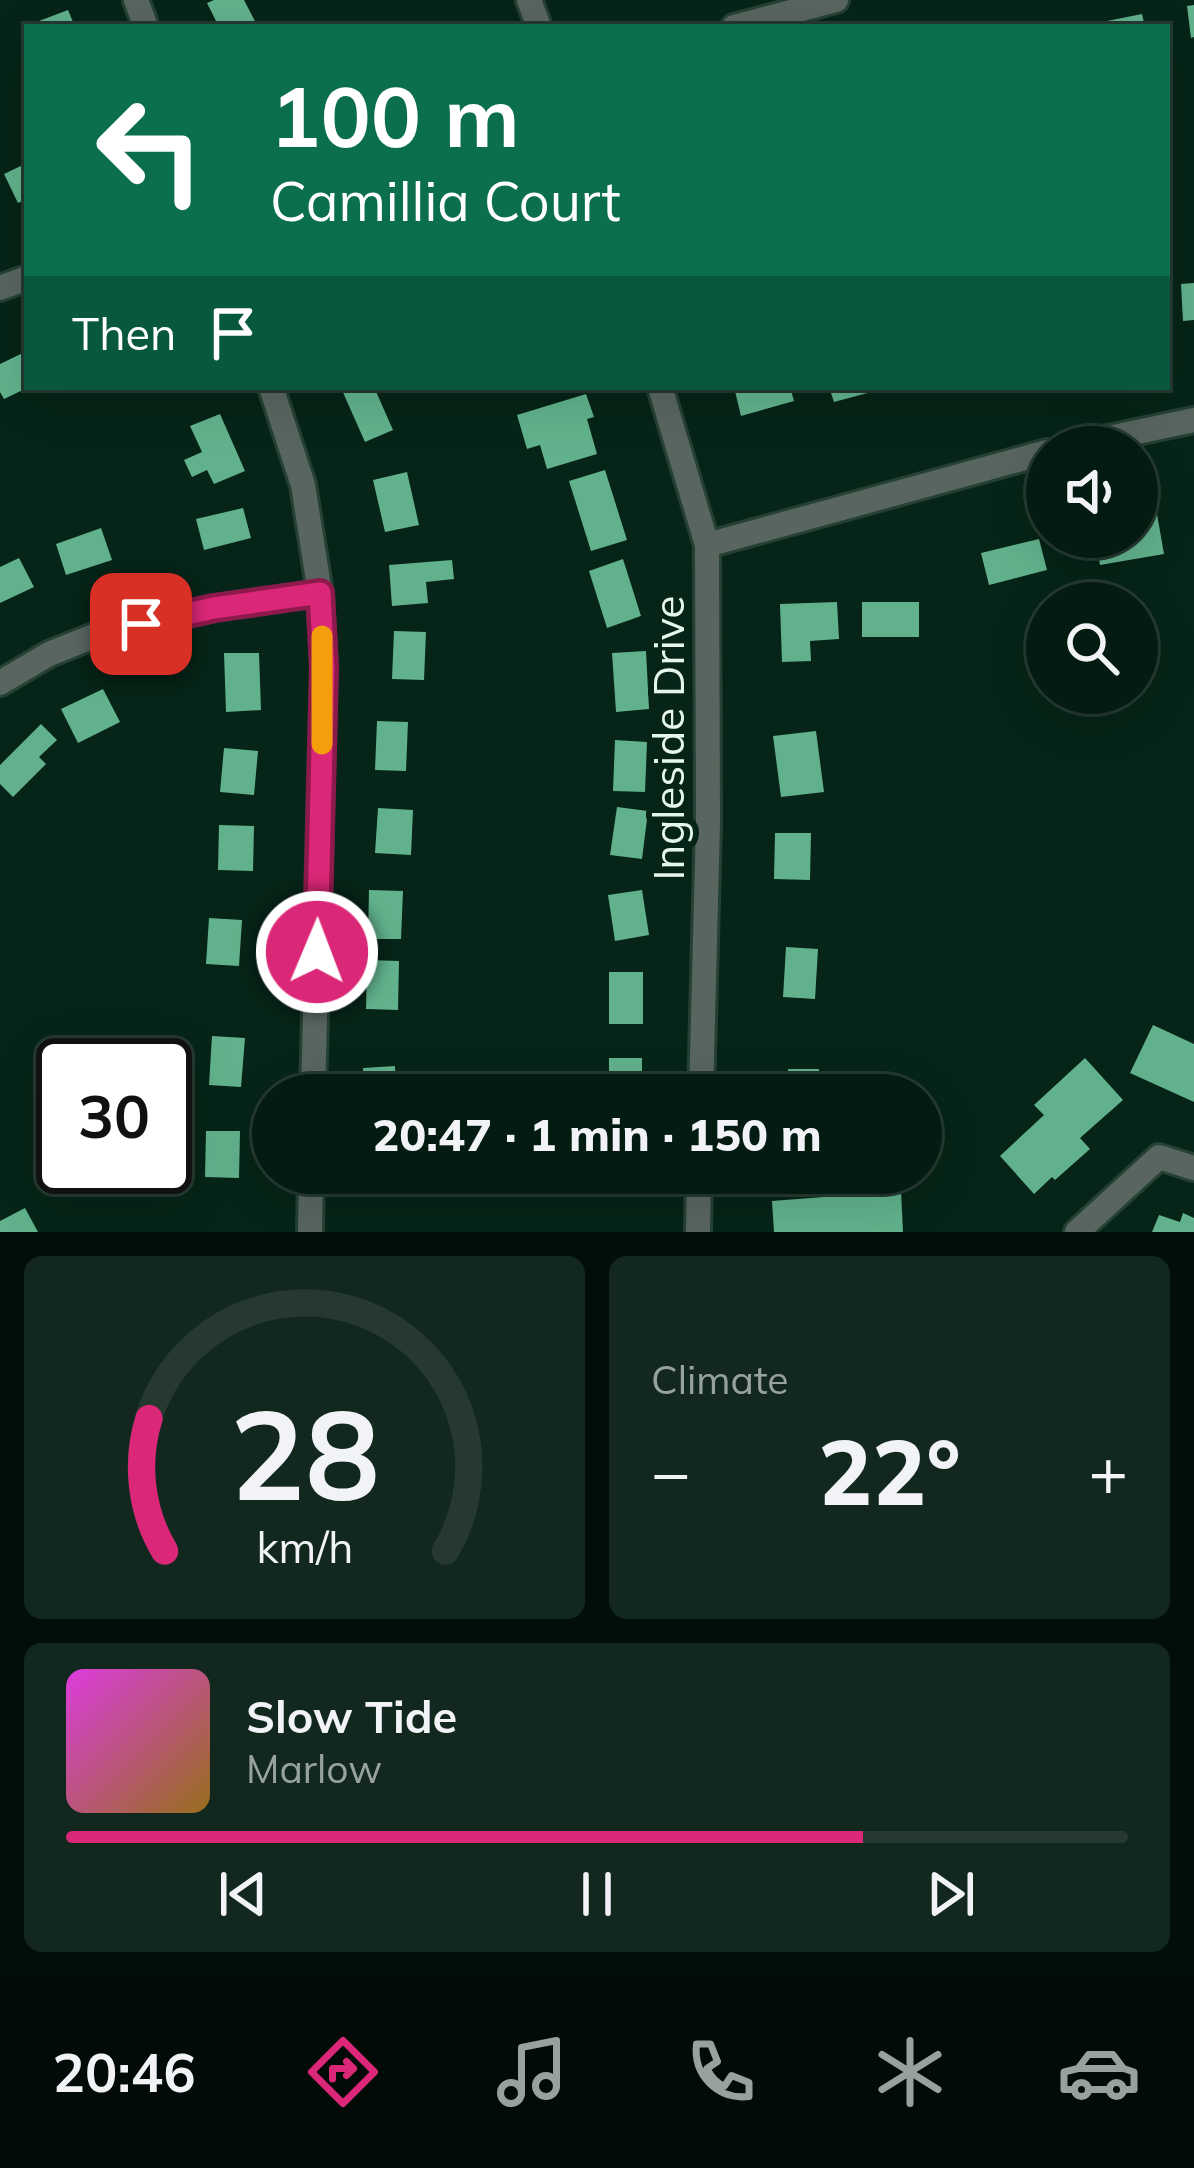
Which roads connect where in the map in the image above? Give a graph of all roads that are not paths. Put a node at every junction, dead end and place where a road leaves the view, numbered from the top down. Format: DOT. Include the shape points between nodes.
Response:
graph roads {
  1 [pos="836,0"];
  2 [pos="745,24"];
  3 [pos="272,390"];
  4 [pos="662,390"];
  5 [pos="1194,421"];
  6 [pos="1158,428"];
  7 [pos="1026,458"];
  8 [pos="707,545"];
  9 [pos="320,593"];
  10 [pos="0,683"];
  11 [pos="314,1074"];
  12 [pos="702,1074"];
  13 [pos="1194,1168"];
  14 [pos="311,1194"];
  15 [pos="699,1194"];
  16 [pos="310,1232"];
  17 [pos="698,1232"];
  18 [pos="1077,1232"];
  1 -- 2 [label="street"];
  3 -- 9 [label="street" via="303,485"];
  4 -- 8 [label="street, Ingleside Drive"];
  5 -- 6 [label="street"];
  7 -- 8 [label="street"];
  8 -- 12 [label="street, Ingleside Drive"];
  9 -- 10 [label="street" via="104,632"];
  9 -- 11 [label="street"];
  13 -- 18 [label="street" via="1159,1156"];
  14 -- 16 [label="street"];
  15 -- 17 [label="street"];
}
